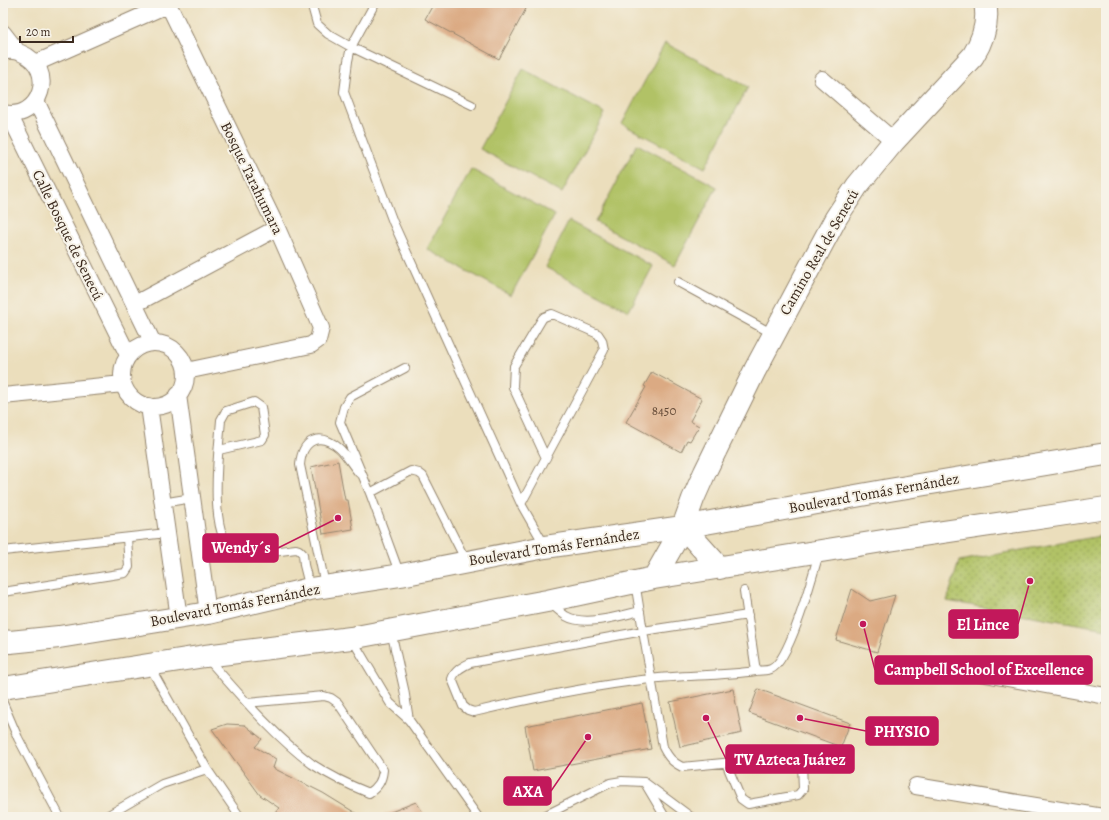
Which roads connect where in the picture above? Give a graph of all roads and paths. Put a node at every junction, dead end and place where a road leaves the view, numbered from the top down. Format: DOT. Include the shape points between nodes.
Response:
graph roads {
  1 [pos="312,3"];
  2 [pos="375,3"];
  3 [pos="985,3"];
  4 [pos="3,33"];
  5 [pos="351,47"];
  6 [pos="10,52"];
  7 [pos="36,63"];
  8 [pos="822,79"];
  9 [pos="36,101"];
  10 [pos="472,105"];
  11 [pos="6,114"];
  12 [pos="894,141"];
  13 [pos="277,228"];
  14 [pos="678,282"];
  15 [pos="135,304"];
  16 [pos="774,334"];
  17 [pos="153,343"];
  18 [pos="128,355"];
  19 [pos="404,368"];
  20 [pos="186,371"];
  21 [pos="123,384"];
  22 [pos="178,395"];
  23 [pos="3,396"];
  24 [pos="148,406"];
  25 [pos="219,450"];
  26 [pos="1106,454"];
  27 [pos="546,458"];
  28 [pos="365,481"];
  29 [pos="370,493"];
  30 [pos="192,498"];
  31 [pos="162,503"];
  32 [pos="521,504"];
  33 [pos="1106,508"];
  34 [pos="683,526"];
  35 [pos="167,533"];
  36 [pos="127,538"];
  37 [pos="224,540"];
  38 [pos="199,546"];
  39 [pos="545,547"];
  40 [pos="3,551"];
  41 [pos="819,552"];
  42 [pos="467,562"];
  43 [pos="720,568"];
  44 [pos="401,575"];
  45 [pos="645,580"];
  46 [pos="318,588"];
  47 [pos="744,591"];
  48 [pos="3,592"];
  49 [pos="547,601"];
  50 [pos="640,611"];
  51 [pos="208,613"];
  52 [pos="748,615"];
  53 [pos="179,618"];
  54 [pos="391,630"];
  55 [pos="643,631"];
  56 [pos="351,638"];
  57 [pos="5,644"];
  58 [pos="204,656"];
  59 [pos="148,664"];
  60 [pos="756,671"];
  61 [pos="980,673"];
  62 [pos="650,679"];
  63 [pos="3,688"];
  64 [pos="1106,696"];
  65 [pos="3,702"];
  66 [pos="247,703"];
  67 [pos="409,720"];
  68 [pos="726,763"];
  69 [pos="207,770"];
  70 [pos="644,782"];
  71 [pos="916,786"];
  72 [pos="60,817"];
  73 [pos="105,817"];
  74 [pos="240,817"];
  75 [pos="478,817"];
  76 [pos="542,817"];
  77 [pos="665,817"];
  78 [pos="691,817"];
  79 [pos="1103,817"];
  1 -- 5 [label="lane" via="317,24 328,34"];
  2 -- 5 [label="lane"];
  3 -- 12 [label="main road, Camino Real de Senecú" via="984,32 973,56"];
  4 -- 6 [label="street"];
  5 -- 10 [label="lane"];
  5 -- 32 [label="lane" via="344,92 393,222"];
  6 -- 7 [label="street" via="27,56"];
  7 -- 9 [label="street" via="42,80 41,91"];
  7 -- 13 [label="street, Bosque Tarahumara" via="160,8 171,10"];
  8 -- 12 [label="street"];
  9 -- 11 [label="street" via="19,114"];
  9 -- 15 [label="street, Calle Bosque de Senecú"];
  11 -- 18 [label="street, Calle Bosque de Senecú"];
  12 -- 16 [label="main road, Camino Real de Senecú" via="857,186 836,218"];
  13 -- 15 [label="street"];
  13 -- 20 [label="street, Bosque Tarahumara" via="321,328 318,340 311,345"];
  14 -- 16 [label="lane"];
  15 -- 17 [label="street, Calle Bosque de Senecú"];
  16 -- 34 [label="main road, Camino Real de Senecú" via="705,472"];
  17 -- 18 [label="street" via="147,343"];
  17 -- 20 [label="street" via="164,344 178,353"];
  18 -- 21 [label="street" via="122,373"];
  19 -- 28 [label="lane" via="350,397 344,407 340,422"];
  20 -- 22 [label="street" via="185,382"];
  21 -- 23 [label="street"];
  21 -- 24 [label="street" via="128,394 138,403"];
  22 -- 24 [label="street" via="160,406"];
  22 -- 30 [label="street"];
  24 -- 31 [label="street"];
  25 -- 25 [label="lane" via="262,440 265,435 260,405 254,402 226,411 221,420"];
  25 -- 37 [label="lane" via="217,510"];
  26 -- 34 [label="main road, Boulevard Tomás Fernández"];
  27 -- 27 [label="lane" via="604,350 598,334 552,314 542,320 514,366 513,374 513,387"];
  27 -- 32 [label="lane"];
  28 -- 29 [label="lane"];
  28 -- 46 [label="lane" via="340,449 331,442 314,440 307,444 301,454 300,465"];
  29 -- 42 [label="lane" via="411,471 420,473"];
  29 -- 44 [label="lane"];
  30 -- 31 [label="lane"];
  30 -- 38 [label="street"];
  31 -- 35 [label="street"];
  32 -- 39 [label="lane"];
  33 -- 41 [label="main road"];
  34 -- 39 [label="main road, Boulevard Tomás Fernández"];
  34 -- 43 [label="main road"];
  34 -- 45 [label="main road, Camino Real de Senecú"];
  35 -- 36 [label="lane"];
  35 -- 53 [label="street"];
  36 -- 40 [label="lane"];
  36 -- 48 [label="lane" via="129,567 125,573"];
  37 -- 38 [label="lane"];
  37 -- 46 [label="lane" via="231,552 240,556 299,550"];
  38 -- 51 [label="street"];
  39 -- 42 [label="main road, Boulevard Tomás Fernández"];
  41 -- 43 [label="main road"];
  41 -- 60 [label="lane" via="786,652 771,669"];
  42 -- 44 [label="main road, Boulevard Tomás Fernández"];
  43 -- 45 [label="main road"];
  44 -- 46 [label="main road, Boulevard Tomás Fernández"];
  45 -- 49 [label="main road"];
  45 -- 50 [label="lane"];
  46 -- 51 [label="main road, Boulevard Tomás Fernández"];
  47 -- 52 [label="lane"];
  49 -- 50 [label="lane" via="566,616 575,619 603,619"];
  49 -- 54 [label="main road"];
  50 -- 55 [label="lane"];
  51 -- 53 [label="main road, Boulevard Tomás Fernández"];
  52 -- 55 [label="lane"];
  52 -- 60 [label="lane"];
  53 -- 57 [label="main road, Boulevard Tomás Fernández"];
  54 -- 56 [label="main road"];
  54 -- 67 [label="lane"];
  55 -- 62 [label="lane"];
  55 -- 62 [label="lane" via="470,662 454,673 452,678 463,706 474,712 538,697"];
  56 -- 58 [label="main road"];
  56 -- 67 [label="lane" via="390,703"];
  58 -- 59 [label="main road"];
  58 -- 66 [label="lane"];
  59 -- 63 [label="main road"];
  59 -- 69 [label="lane"];
  60 -- 62 [label="lane"];
  61 -- 64 [label="street"];
  62 -- 68 [label="lane" via="664,747 674,764 682,767"];
  65 -- 72 [label="lane" via="18,738"];
  66 -- 66 [label="lane" via="278,735 312,764 369,793 377,787 383,770 338,703 331,698 324,696"];
  67 -- 75 [label="lane"];
  68 -- 68 [label="lane" via="741,799 748,804 798,796 803,789 802,763 795,756"];
  69 -- 73 [label="lane" via="162,784"];
  69 -- 74 [label="lane"];
  70 -- 76 [label="lane" via="610,782"];
  70 -- 77 [label="lane"];
  70 -- 78 [label="lane"];
  71 -- 79 [label="street"];
}
